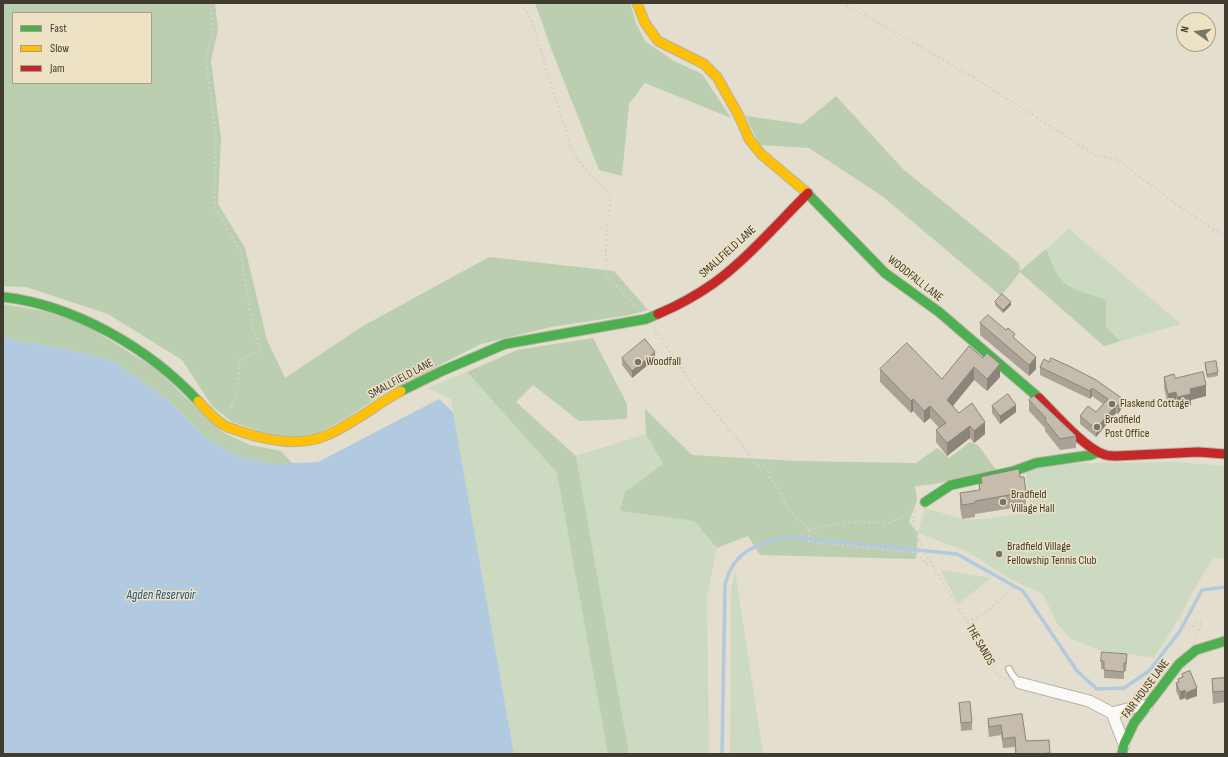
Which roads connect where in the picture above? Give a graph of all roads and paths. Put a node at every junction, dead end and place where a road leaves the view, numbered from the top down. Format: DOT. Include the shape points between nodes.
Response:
graph roads {
  1 [pos="210,3"];
  2 [pos="521,3"];
  3 [pos="637,3"];
  4 [pos="842,3"];
  5 [pos="808,193"];
  6 [pos="1225,237"];
  7 [pos="3,296"];
  8 [pos="638,308"];
  9 [pos="646,319"];
  10 [pos="225,426"];
  11 [pos="1098,452"];
  12 [pos="1225,454"];
  13 [pos="1225,491"];
  14 [pos="925,502"];
  15 [pos="1180,505"];
  16 [pos="808,530"];
  17 [pos="922,542"];
  18 [pos="918,554"];
  19 [pos="930,565"];
  20 [pos="967,622"];
  21 [pos="1225,641"];
  22 [pos="1196,650"];
  23 [pos="1009,669"];
  24 [pos="1020,682"];
  25 [pos="1147,706"];
  26 [pos="1112,713"];
  27 [pos="1123,749"];
  1 -- 10 [label="path" via="213,29 206,60 216,136 214,205 240,251 253,328 261,351 239,360 238,387"];
  2 -- 8 [label="path" via="531,20 573,154 611,197 606,234 606,274"];
  3 -- 5 [label="street, WOODFALL LANE" via="644,23 658,41 704,64 717,77 739,116 748,139 761,154"];
  4 -- 6 [label="path" via="978,80 1095,155 1117,160"];
  5 -- 9 [label="street, SMALLFIELD LANE" via="738,263 714,283 674,307"];
  5 -- 11 [label="street, WOODFALL LANE" via="885,273 939,312"];
  7 -- 10 [label="street, SMALLFIELD LANE" via="70,314 137,349 186,387 209,413"];
  9 -- 10 [label="street, SMALLFIELD LANE" via="505,344 393,395 349,424 313,440 299,442 259,438"];
  9 -- 16 [label="path" via="697,390 756,464 771,471 769,477 788,509"];
  11 -- 12 [label="street, WOODFALL LANE" via="1116,456 1198,452"];
  11 -- 14 [label="street" via="1036,462 1014,472 951,485"];
  13 -- 15 [label="path" via="1218,489"];
  15 -- 20 [label="path" via="1149,481 1110,478 1028,482 1035,537 1030,563 1007,593 984,614"];
  15 -- 22 [label="path" via="1197,557 1180,623 1188,630 1199,621 1202,623 1194,640"];
  16 -- 17 [label="path, THE SANDS" via="852,522 889,523 915,510 913,532"];
  16 -- 18 [label="path" via="809,542"];
  17 -- 18 [label="path"];
  17 -- 19 [label="path, THE SANDS" via="922,550"];
  18 -- 19 [label="path"];
  19 -- 20 [label="path, THE SANDS"];
  20 -- 24 [label="path, THE SANDS" via="998,676"];
  21 -- 22 [label="street, FAIR HOUSE LANE"];
  22 -- 25 [label="street, FAIR HOUSE LANE" via="1179,664"];
  23 -- 24 [label="lane" via="1012,676"];
  24 -- 26 [label="street" via="1089,701"];
  25 -- 26 [label="street"];
  25 -- 27 [label="street, FAIR HOUSE LANE" via="1134,723"];
  26 -- 27 [label="street"];
}
